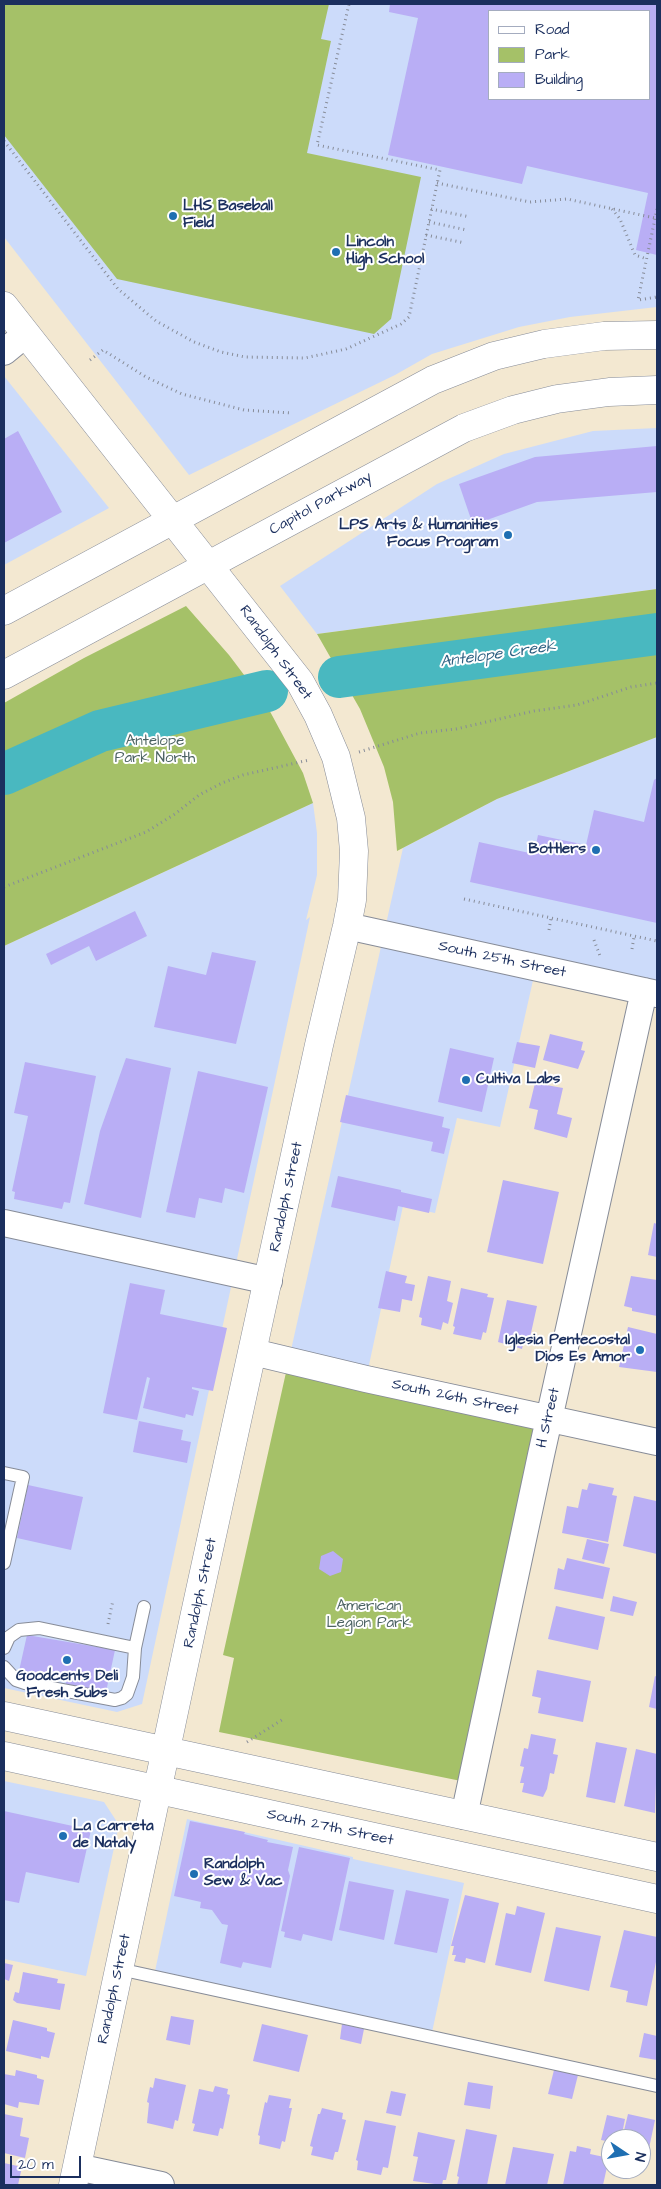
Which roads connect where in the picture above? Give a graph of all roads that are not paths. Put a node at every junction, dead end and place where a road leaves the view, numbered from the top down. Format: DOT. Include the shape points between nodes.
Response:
graph roads {
  1 [pos="4,306"];
  2 [pos="26,334"];
  3 [pos="657,335"];
  4 [pos="4,352"];
  5 [pos="657,390"];
  6 [pos="172,519"];
  7 [pos="208,564"];
  8 [pos="4,610"];
  9 [pos="4,675"];
  10 [pos="347,926"];
  11 [pos="650,993"];
  12 [pos="4,1223"];
  13 [pos="268,1280"];
  14 [pos="253,1352"];
  15 [pos="549,1419"];
  16 [pos="657,1442"];
  17 [pos="4,1473"];
  18 [pos="4,1563"];
  19 [pos="144,1607"];
  20 [pos="4,1648"];
  21 [pos="135,1648"];
  22 [pos="4,1667"];
  23 [pos="4,1716"];
  24 [pos="167,1750"];
  25 [pos="4,1756"];
  26 [pos="158,1791"];
  27 [pos="464,1816"];
  28 [pos="657,1857"];
  29 [pos="657,1899"];
  30 [pos="120,1969"];
  31 [pos="657,2086"];
  32 [pos="75,2176"];
  33 [pos="161,2185"];
  1 -- 2 [label="main road, Randolph Street"];
  2 -- 4 [label="street"];
  2 -- 6 [label="main road, Randolph Street"];
  3 -- 6 [label="main road" via="612,336 544,344 494,356 433,380"];
  5 -- 7 [label="main road, Capitol Parkway" via="557,399 513,410 464,428"];
  6 -- 7 [label="main road, Randolph Street"];
  6 -- 8 [label="main road"];
  7 -- 9 [label="main road, Capitol Parkway"];
  7 -- 10 [label="main road, Randolph Street" via="300,682 336,756 351,818 354,851 352,900"];
  10 -- 11 [label="street, South 25th Street"];
  10 -- 13 [label="main road, Randolph Street"];
  11 -- 15 [label="street, H Street"];
  12 -- 13 [label="street"];
  13 -- 14 [label="main road, Randolph Street"];
  14 -- 15 [label="street, South 26th Street"];
  14 -- 24 [label="main road, Randolph Street"];
  15 -- 16 [label="street, South 26th Street"];
  15 -- 27 [label="street, H Street"];
  17 -- 18 [label="lane" via="23,1477"];
  19 -- 21 [label="lane"];
  20 -- 21 [label="lane" via="9,1637 19,1630 39,1628"];
  21 -- 22 [label="lane" via="131,1685 127,1694 114,1700 16,1680"];
  23 -- 24 [label="main road"];
  24 -- 26 [label="main road, Randolph Street"];
  24 -- 27 [label="main road"];
  25 -- 26 [label="main road, South 27th Street"];
  26 -- 29 [label="main road, South 27th Street"];
  26 -- 30 [label="main road, Randolph Street"];
  27 -- 28 [label="main road"];
  30 -- 31 [label="lane"];
  30 -- 32 [label="main road, Randolph Street"];
  32 -- 33 [label="street"];
}
